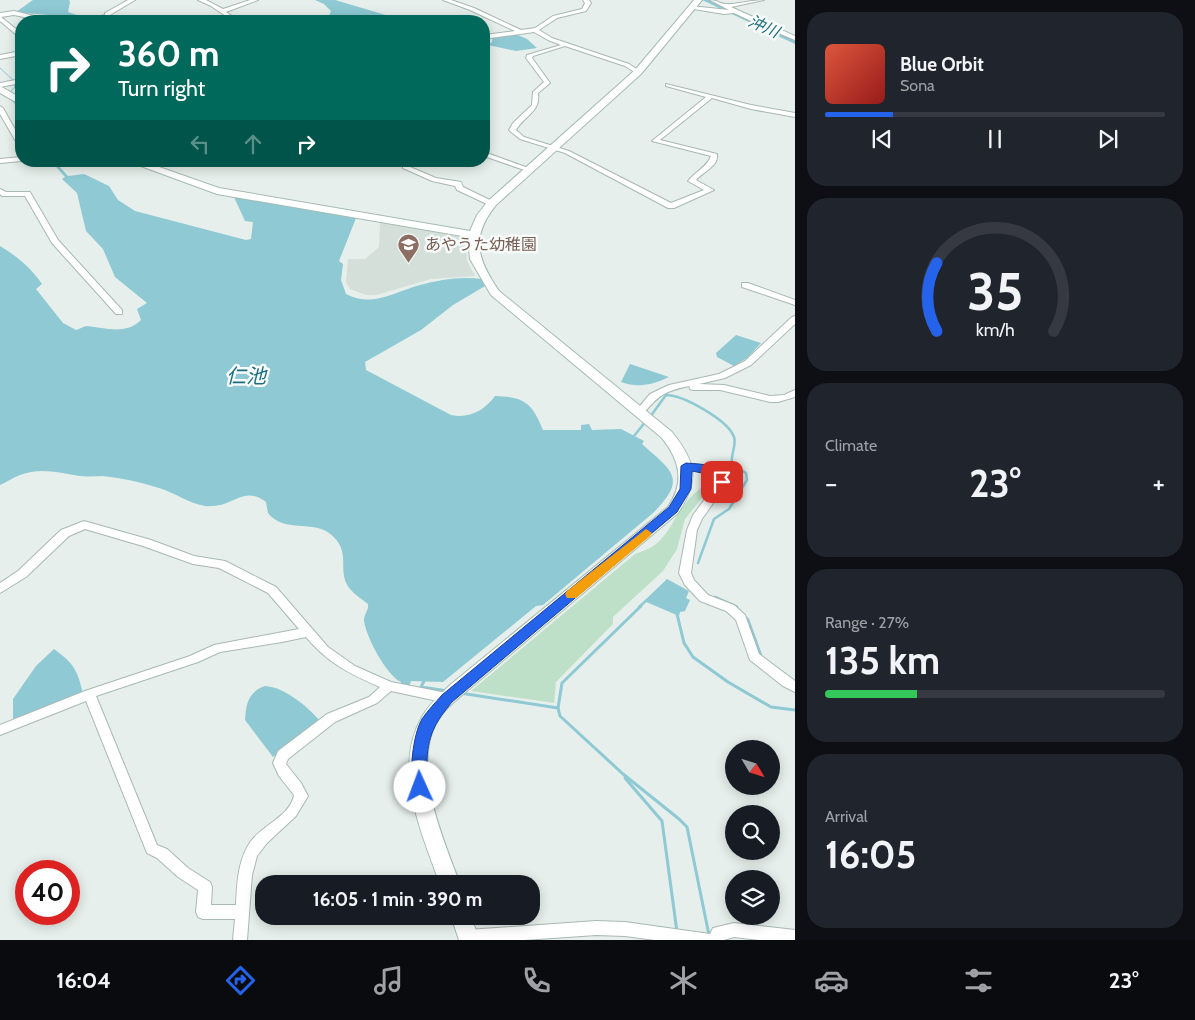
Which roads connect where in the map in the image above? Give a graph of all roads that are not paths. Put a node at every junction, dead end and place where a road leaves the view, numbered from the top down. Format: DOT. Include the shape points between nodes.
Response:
graph roads {
  1 [pos="132,0"];
  2 [pos="201,0"];
  3 [pos="256,0"];
  4 [pos="446,0"];
  5 [pos="586,0"];
  6 [pos="713,0"];
  7 [pos="760,0"];
  8 [pos="694,4"];
  9 [pos="730,10"];
  10 [pos="223,11"];
  11 [pos="19,15"];
  12 [pos="108,15"];
  13 [pos="228,15"];
  14 [pos="485,15"];
  15 [pos="0,16"];
  16 [pos="490,18"];
  17 [pos="15,30"];
  18 [pos="534,30"];
  19 [pos="520,32"];
  20 [pos="490,36"];
  21 [pos="795,38"];
  22 [pos="562,46"];
  23 [pos="15,54"];
  24 [pos="0,57"];
  25 [pos="638,72"];
  26 [pos="15,82"];
  27 [pos="0,85"];
  28 [pos="668,86"];
  29 [pos="0,90"];
  30 [pos="711,96"];
  31 [pos="15,99"];
  32 [pos="0,108"];
  33 [pos="795,115"];
  34 [pos="15,134"];
  35 [pos="545,146"];
  36 [pos="490,156"];
  37 [pos="15,160"];
  38 [pos="0,161"];
  39 [pos="149,167"];
  40 [pos="407,167"];
  41 [pos="529,170"];
  42 [pos="0,191"];
  43 [pos="492,202"];
  44 [pos="473,235"];
  45 [pos="745,285"];
  46 [pos="795,303"];
  47 [pos="119,312"];
  48 [pos="795,319"];
  49 [pos="672,387"];
  50 [pos="795,393"];
  51 [pos="645,416"];
  52 [pos="686,466"];
  53 [pos="0,589"];
  54 [pos="307,632"];
  55 [pos="389,686"];
  56 [pos="795,687"];
  57 [pos="90,694"];
  58 [pos="452,694"];
  59 [pos="0,730"];
  60 [pos="447,875"];
  61 [pos="243,912"];
  62 [pos="464,925"];
  63 [pos="795,937"];
  64 [pos="469,938"];
  65 [pos="240,940"];
  66 [pos="707,940"];
  67 [pos="717,940"];
  1 -- 12 [label="street"];
  2 -- 10 [label="street"];
  3 -- 10 [label="street"];
  4 -- 14 [label="street"];
  5 -- 18 [label="street" via="584,10 555,17"];
  6 -- 9 [label="street"];
  7 -- 9 [label="street"];
  8 -- 9 [label="street"];
  8 -- 25 [label="street"];
  9 -- 21 [label="street"];
  10 -- 13 [label="street"];
  11 -- 15 [label="street"];
  15 -- 17 [label="street"];
  16 -- 19 [label="street"];
  18 -- 19 [label="street"];
  18 -- 25 [label="street"];
  19 -- 20 [label="street"];
  22 -- 35 [label="street" via="530,55 547,83 535,93 534,109 512,130 522,138"];
  23 -- 24 [label="street"];
  25 -- 35 [label="street"];
  26 -- 27 [label="street"];
  28 -- 30 [label="street"];
  29 -- 31 [label="street"];
  30 -- 33 [label="street"];
  30 -- 35 [label="street" via="655,141 716,155 711,165 698,172 692,181 710,190 671,206 567,152"];
  32 -- 34 [label="street"];
  35 -- 41 [label="street"];
  36 -- 41 [label="street"];
  37 -- 38 [label="street"];
  39 -- 44 [label="street" via="217,191"];
  40 -- 43 [label="street" via="434,180 458,184 460,188"];
  41 -- 43 [label="street"];
  42 -- 47 [label="street" via="27,194 55,241"];
  43 -- 44 [label="street"];
  44 -- 51 [label="street" via="475,259 495,294"];
  45 -- 46 [label="street"];
  48 -- 49 [label="street" via="738,369 722,376"];
  49 -- 50 [label="street" via="728,389 779,400"];
  49 -- 51 [label="street" via="653,396"];
  51 -- 52 [label="street" via="677,446"];
  52 -- 56 [label="street" via="710,470 722,482 692,530 685,573 689,582 704,598 738,612 754,657"];
  52 -- 58 [label="street" via="686,489 673,510"];
  53 -- 54 [label="street" via="22,574 65,533 84,525 193,560 221,564 272,590"];
  54 -- 55 [label="street" via="333,658"];
  54 -- 57 [label="street" via="218,648"];
  55 -- 58 [label="street"];
  55 -- 61 [label="street" via="373,700 331,718 283,755 282,771 297,786 301,796 298,805 260,839 250,854"];
  57 -- 59 [label="street"];
  57 -- 61 [label="street" via="152,850 160,851 205,887 203,912"];
  58 -- 60 [label="street" via="428,722 422,738 420,761 420,787 426,815"];
  61 -- 65 [label="street"];
  62 -- 64 [label="street"];
  63 -- 67 [label="street" via="734,930 718,933"];
  64 -- 66 [label="street" via="596,928"];
}
